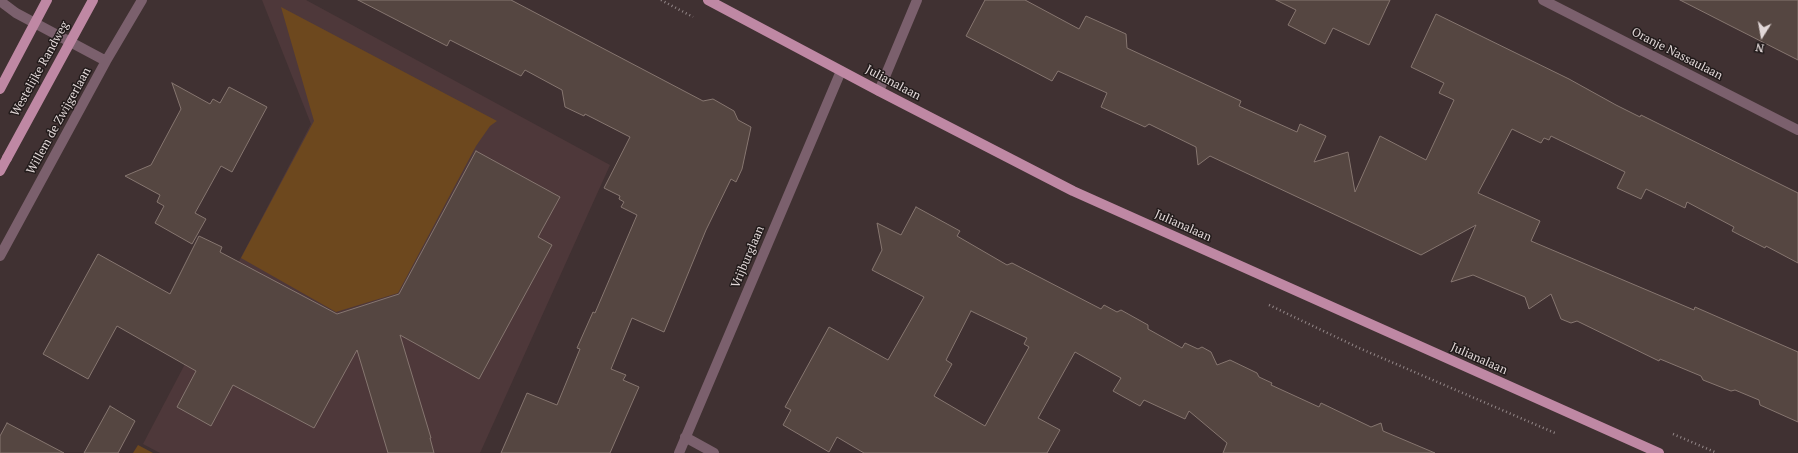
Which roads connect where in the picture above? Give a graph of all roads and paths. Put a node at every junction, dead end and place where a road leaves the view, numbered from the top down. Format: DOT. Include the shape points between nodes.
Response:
graph roads {
  1 [pos="48,0"];
  2 [pos="92,0"];
  3 [pos="142,0"];
  4 [pos="708,0"];
  5 [pos="917,0"];
  6 [pos="1543,0"];
  7 [pos="0,2"];
  8 [pos="106,62"];
  9 [pos="841,71"];
  10 [pos="0,89"];
  11 [pos="879,90"];
  12 [pos="1798,130"];
  13 [pos="0,171"];
  14 [pos="0,256"];
  15 [pos="1665,431"];
  16 [pos="685,437"];
  17 [pos="678,453"];
  18 [pos="714,453"];
  19 [pos="1659,453"];
  20 [pos="1717,453"];
  1 -- 10 [label="main road, bridge"];
  2 -- 13 [label="main road, Westelijke Randweg, bridge"];
  3 -- 8 [label="street, Willem de Zwijgerlaan"];
  4 -- 9 [label="main road, Julianalaan"];
  5 -- 11 [label="street"];
  6 -- 12 [label="street, Oranje Nassaulaan"];
  7 -- 8 [label="street"];
  8 -- 14 [label="street, Willem de Zwijgerlaan"];
  9 -- 11 [label="main road, Julianalaan"];
  9 -- 16 [label="street, Vrijburglaan"];
  11 -- 19 [label="main road, Julianalaan" via="1073,191"];
  15 -- 20 [label="path"];
  16 -- 17 [label="street, Vrijburglaan"];
  16 -- 18 [label="street"];
}
